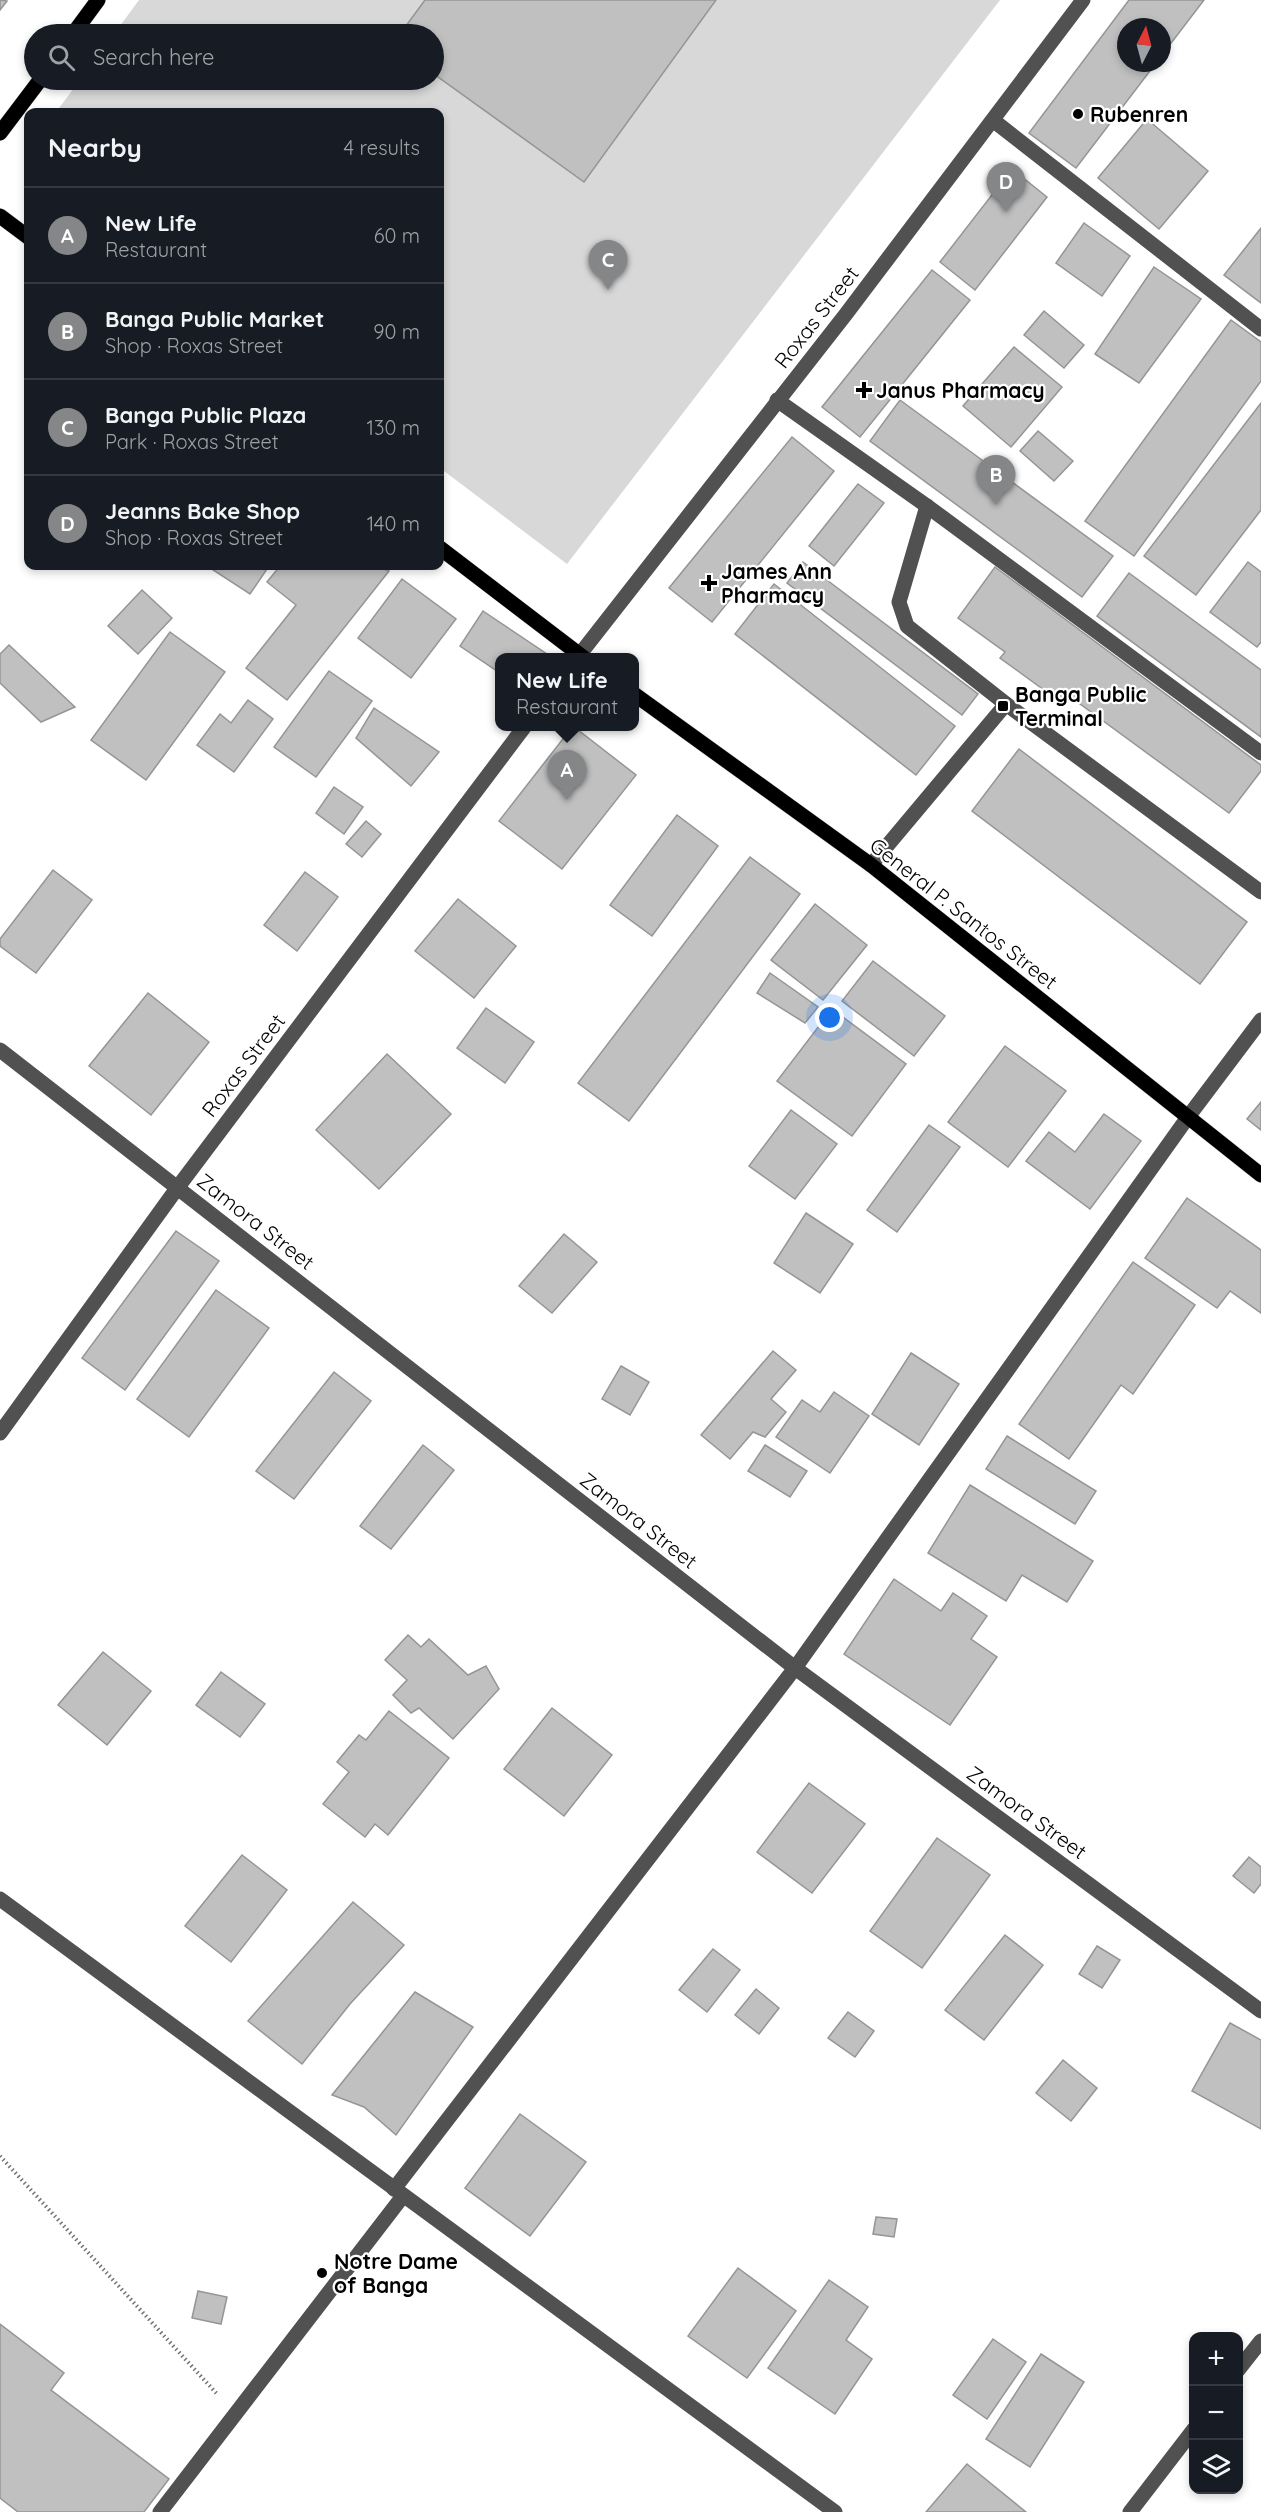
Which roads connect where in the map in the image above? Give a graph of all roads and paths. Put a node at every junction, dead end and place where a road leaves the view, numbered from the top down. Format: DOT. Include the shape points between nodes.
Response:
graph roads {
  1 [pos="98,0"];
  2 [pos="1083,0"];
  3 [pos="80,24"];
  4 [pos="32,90"];
  5 [pos="994,121"];
  6 [pos="0,133"];
  7 [pos="0,216"];
  8 [pos="24,234"];
  9 [pos="1261,329"];
  10 [pos="777,400"];
  11 [pos="927,506"];
  12 [pos="444,551"];
  13 [pos="576,653"];
  14 [pos="582,653"];
  15 [pos="639,698"];
  16 [pos="1005,704"];
  17 [pos="521,731"];
  18 [pos="1261,753"];
  19 [pos="870,865"];
  20 [pos="1261,892"];
  21 [pos="1261,1020"];
  22 [pos="0,1050"];
  23 [pos="1188,1117"];
  24 [pos="1261,1175"];
  25 [pos="178,1187"];
  26 [pos="0,1433"];
  27 [pos="795,1668"];
  28 [pos="0,1899"];
  29 [pos="1261,2011"];
  30 [pos="0,2156"];
  31 [pos="399,2193"];
  32 [pos="1261,2341"];
  33 [pos="1243,2365"];
  34 [pos="235,2414"];
  35 [pos="1189,2435"];
  36 [pos="160,2512"];
  37 [pos="834,2512"];
  38 [pos="1130,2512"];
  1 -- 3 [label="main road"];
  2 -- 5 [label="street, Roxas Street"];
  4 -- 6 [label="main road"];
  5 -- 9 [label="street"];
  5 -- 10 [label="street, Roxas Street"];
  7 -- 8 [label="main road"];
  10 -- 11 [label="street"];
  10 -- 14 [label="street, Roxas Street"];
  11 -- 16 [label="street" via="899,602 903,618 907,626"];
  11 -- 18 [label="street"];
  12 -- 13 [label="main road"];
  15 -- 19 [label="main road, General P. Santos Street"];
  16 -- 19 [label="street"];
  16 -- 20 [label="street"];
  17 -- 25 [label="street, Roxas Street"];
  19 -- 23 [label="main road, General P. Santos Street"];
  21 -- 23 [label="street"];
  22 -- 25 [label="street, Zamora Street"];
  23 -- 24 [label="main road, General P. Santos Street"];
  23 -- 27 [label="street"];
  25 -- 26 [label="street, Roxas Street"];
  25 -- 27 [label="street, Zamora Street"];
  27 -- 29 [label="street, Zamora Street"];
  27 -- 31 [label="street"];
  28 -- 31 [label="street"];
  30 -- 34 [label="path"];
  31 -- 34 [label="street"];
  31 -- 37 [label="street"];
  32 -- 33 [label="street"];
  34 -- 36 [label="street"];
  35 -- 38 [label="street"];
}
